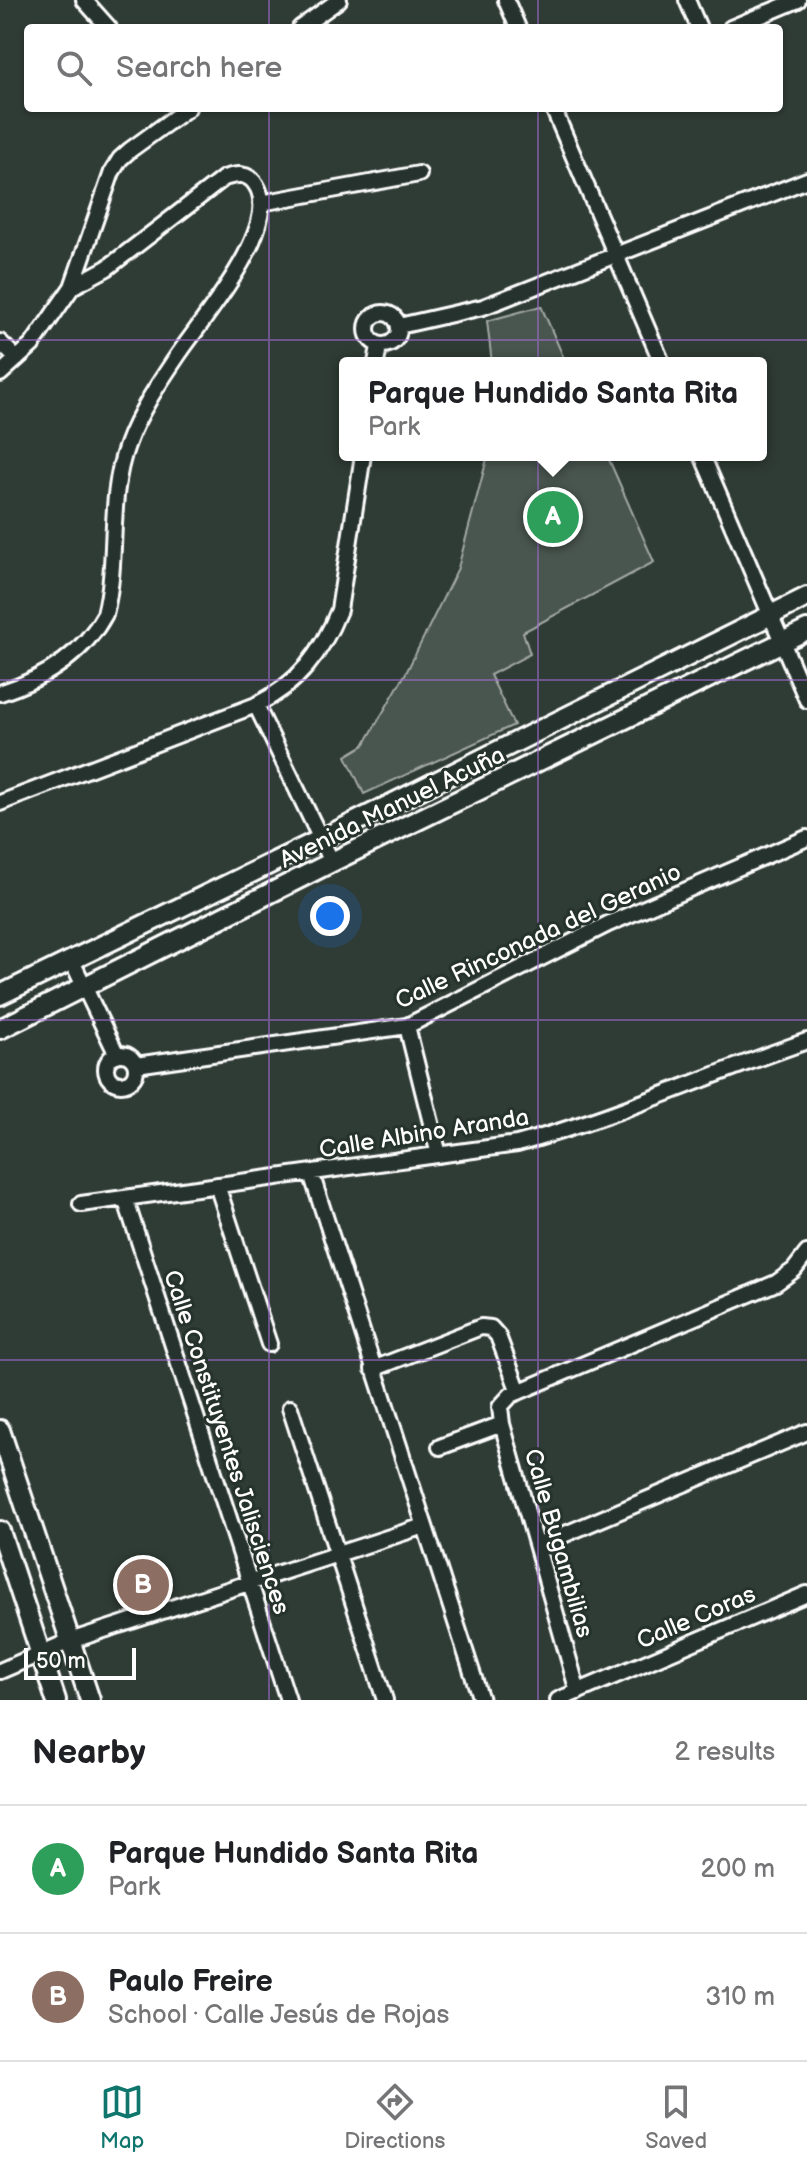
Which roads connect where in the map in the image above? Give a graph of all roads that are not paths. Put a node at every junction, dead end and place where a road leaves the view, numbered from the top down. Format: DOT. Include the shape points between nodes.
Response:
graph roads {
  1 [pos="84,0"];
  2 [pos="339,0"];
  3 [pos="506,0"];
  4 [pos="687,0"];
  5 [pos="798,0"];
  6 [pos="105,24"];
  7 [pos="306,24"];
  8 [pos="516,24"];
  9 [pos="697,24"];
  10 [pos="741,24"];
  11 [pos="182,112"];
  12 [pos="555,112"];
  13 [pos="419,174"];
  14 [pos="807,180"];
  15 [pos="261,203"];
  16 [pos="616,255"];
  17 [pos="72,287"];
  18 [pos="399,326"];
  19 [pos="0,342"];
  20 [pos="379,346"];
  21 [pos="377,357"];
  22 [pos="659,357"];
  23 [pos="17,359"];
  24 [pos="0,374"];
  25 [pos="362,461"];
  26 [pos="705,461"];
  27 [pos="807,597"];
  28 [pos="771,615"];
  29 [pos="807,630"];
  30 [pos="782,642"];
  31 [pos="0,693"];
  32 [pos="807,700"];
  33 [pos="256,705"];
  34 [pos="0,803"];
  35 [pos="807,838"];
  36 [pos="321,839"];
  37 [pos="332,862"];
  38 [pos="72,961"];
  39 [pos="83,987"];
  40 [pos="3,993"];
  41 [pos="407,1026"];
  42 [pos="0,1029"];
  43 [pos="807,1041"];
  44 [pos="117,1055"];
  45 [pos="136,1065"];
  46 [pos="439,1155"];
  47 [pos="311,1173"];
  48 [pos="217,1185"];
  49 [pos="125,1198"];
  50 [pos="81,1204"];
  51 [pos="807,1253"];
  52 [pos="269,1344"];
  53 [pos="373,1369"];
  54 [pos="519,1392"];
  55 [pos="290,1408"];
  56 [pos="502,1424"];
  57 [pos="0,1430"];
  58 [pos="807,1432"];
  59 [pos="440,1447"];
  60 [pos="424,1526"];
  61 [pos="0,1531"];
  62 [pos="537,1546"];
  63 [pos="337,1554"];
  64 [pos="250,1583"];
  65 [pos="807,1594"];
  66 [pos="70,1641"];
  67 [pos="40,1653"];
  68 [pos="0,1671"];
  69 [pos="578,1692"];
  70 [pos="56,1700"];
  71 [pos="90,1700"];
  72 [pos="288,1700"];
  73 [pos="385,1700"];
  74 [pos="481,1700"];
  75 [pos="558,1700"];
  1 -- 6 [label="street"];
  2 -- 7 [label="street"];
  3 -- 8 [label="street"];
  4 -- 9 [label="street"];
  5 -- 10 [label="street"];
  11 -- 17 [label="street" via="120,159"];
  12 -- 16 [label="street"];
  13 -- 15 [label="street"];
  14 -- 16 [label="street"];
  15 -- 17 [label="street" via="249,177 224,178 107,268"];
  15 -- 31 [label="street" via="237,273 177,356 127,445 118,478 105,614 98,628 59,666"];
  16 -- 18 [label="street" via="483,307"];
  16 -- 22 [label="street"];
  17 -- 23 [label="street"];
  18 -- 20 [label="street" via="390,345"];
  18 -- 20 [label="street" via="394,317 375,315 366,332"];
  19 -- 23 [label="street"];
  20 -- 21 [label="street"];
  23 -- 24 [label="street"];
  25 -- 33 [label="street" via="339,610 313,661 276,695"];
  26 -- 28 [label="street"];
  27 -- 28 [label="street, Avenida Manuel Acuña"];
  28 -- 30 [label="street"];
  28 -- 36 [label="street, Avenida Manuel Acuña"];
  29 -- 30 [label="street, Avenida Manuel Acuña"];
  30 -- 32 [label="street"];
  30 -- 37 [label="street, Avenida Manuel Acuña"];
  33 -- 34 [label="street"];
  33 -- 36 [label="street"];
  35 -- 41 [label="street, Calle Rinconada del Geranio" via="608,924"];
  36 -- 37 [label="street"];
  36 -- 38 [label="street, Avenida Manuel Acuña"];
  37 -- 39 [label="street, Avenida Manuel Acuña"];
  38 -- 39 [label="street"];
  38 -- 40 [label="street, Avenida Manuel Acuña"];
  39 -- 42 [label="street, Avenida Manuel Acuña"];
  39 -- 44 [label="street"];
  41 -- 45 [label="street, Calle Rinconada del Geranio"];
  41 -- 46 [label="street"];
  43 -- 46 [label="street, Calle Albino Aranda" via="571,1129 517,1144"];
  44 -- 45 [label="street" via="129,1056"];
  44 -- 45 [label="street" via="107,1066 111,1080 126,1084"];
  46 -- 47 [label="street, Calle Albino Aranda"];
  47 -- 48 [label="street, Calle Albino Aranda"];
  47 -- 53 [label="street"];
  48 -- 49 [label="street, Calle Albino Aranda"];
  48 -- 52 [label="street"];
  49 -- 50 [label="street, Calle Albino Aranda"];
  49 -- 64 [label="street, Calle Constituyentes Jalisciences"];
  51 -- 54 [label="street" via="776,1283"];
  53 -- 54 [label="street" via="481,1327 491,1328"];
  53 -- 60 [label="street"];
  54 -- 56 [label="street, Calle Bugambilias" via="503,1401"];
  55 -- 63 [label="street"];
  56 -- 59 [label="street"];
  56 -- 62 [label="street, Calle Bugambilias"];
  57 -- 66 [label="street"];
  58 -- 62 [label="street"];
  60 -- 63 [label="street"];
  60 -- 74 [label="street"];
  61 -- 67 [label="street"];
  62 -- 69 [label="street, Calle Bugambilias"];
  63 -- 64 [label="street"];
  63 -- 73 [label="street"];
  64 -- 66 [label="street"];
  64 -- 72 [label="street, Calle Constituyentes Jalisciences"];
  65 -- 69 [label="street, Calle Coras"];
  66 -- 67 [label="street"];
  66 -- 71 [label="street"];
  67 -- 68 [label="street"];
  67 -- 70 [label="street"];
  69 -- 75 [label="street, Calle Coras"];
}
